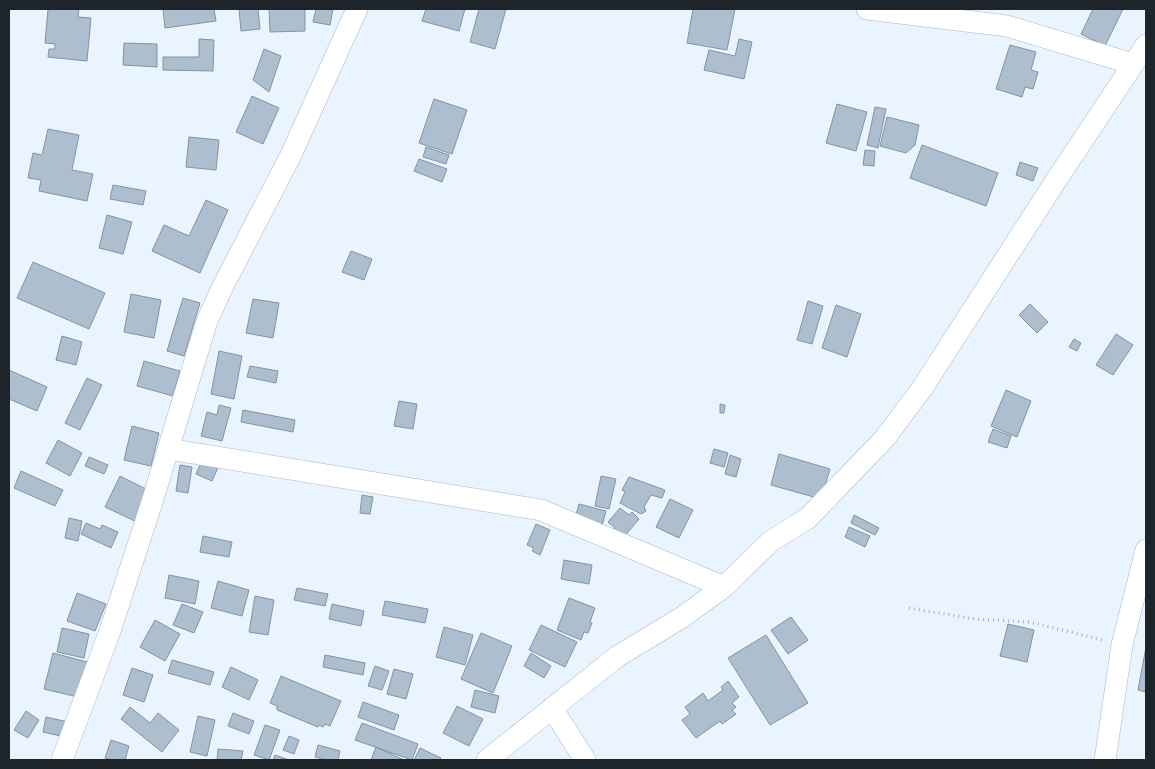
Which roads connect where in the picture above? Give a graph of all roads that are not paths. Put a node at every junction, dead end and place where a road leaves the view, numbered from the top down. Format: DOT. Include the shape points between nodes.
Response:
graph roads {
  1 [pos="357,9"];
  2 [pos="867,9"];
  3 [pos="1006,17"];
  4 [pos="1146,45"];
  5 [pos="1133,64"];
  6 [pos="168,450"];
  7 [pos="1146,550"];
  8 [pos="724,587"];
  9 [pos="552,708"];
  10 [pos="62,760"];
  11 [pos="487,760"];
  12 [pos="585,760"];
  13 [pos="1105,760"];
  1 -- 6 [label="street" via="290,157 207,321"];
  2 -- 3 [label="street"];
  3 -- 5 [label="street"];
  4 -- 5 [label="street"];
  5 -- 8 [label="street" via="923,387 885,438 808,518 771,541"];
  6 -- 8 [label="street" via="541,510"];
  6 -- 10 [label="street" via="110,631"];
  7 -- 13 [label="street" via="1122,644"];
  8 -- 9 [label="street" via="618,656"];
  9 -- 11 [label="street"];
  9 -- 12 [label="street"];
}
